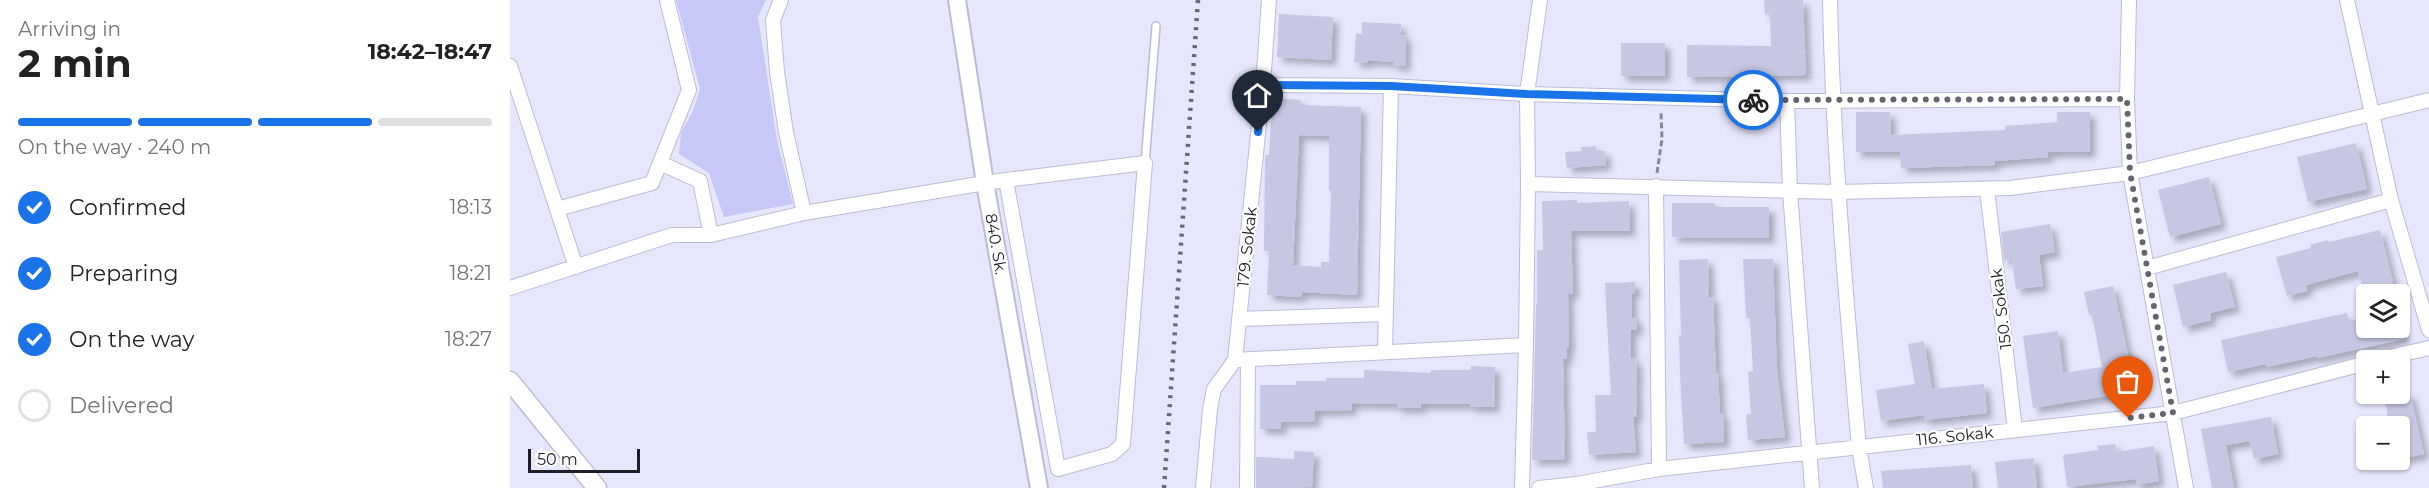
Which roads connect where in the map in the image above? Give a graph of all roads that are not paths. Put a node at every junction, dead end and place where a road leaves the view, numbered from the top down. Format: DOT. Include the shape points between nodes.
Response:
graph roads {
  1 [pos="667,0"];
  2 [pos="781,0"];
  3 [pos="957,0"];
  4 [pos="1269,0"];
  5 [pos="1540,0"];
  6 [pos="1830,0"];
  7 [pos="2129,0"];
  8 [pos="2347,0"];
  9 [pos="1156,26"];
  10 [pos="510,66"];
  11 [pos="1263,85"];
  12 [pos="1391,86"];
  13 [pos="1527,94"];
  14 [pos="2127,99"];
  15 [pos="1832,100"];
  16 [pos="2429,100"];
  17 [pos="1787,101"];
  18 [pos="2372,114"];
  19 [pos="660,163"];
  20 [pos="1145,163"];
  21 [pos="2130,172"];
  22 [pos="1006,180"];
  23 [pos="985,183"];
  24 [pos="1528,184"];
  25 [pos="1656,186"];
  26 [pos="1987,189"];
  27 [pos="1790,190"];
  28 [pos="1837,192"];
  29 [pos="2391,200"];
  30 [pos="557,209"];
  31 [pos="804,213"];
  32 [pos="711,235"];
  33 [pos="576,267"];
  34 [pos="2147,268"];
  35 [pos="510,288"];
  36 [pos="1386,314"];
  37 [pos="1239,318"];
  38 [pos="2429,330"];
  39 [pos="1527,345"];
  40 [pos="2429,348"];
  41 [pos="1385,352"];
  42 [pos="2410,352"];
  43 [pos="1242,360"];
  44 [pos="2356,366"];
  45 [pos="510,381"];
  46 [pos="2173,413"];
  47 [pos="2015,430"];
  48 [pos="1859,448"];
  49 [pos="1809,452"];
  50 [pos="1659,469"];
  51 [pos="1577,486"];
  52 [pos="597,488"];
  53 [pos="1039,488"];
  54 [pos="1203,488"];
  55 [pos="1247,488"];
  56 [pos="1522,488"];
  57 [pos="1539,488"];
  58 [pos="1812,488"];
  59 [pos="1866,488"];
  60 [pos="2186,488"];
  1 -- 19 [label="street" via="689,90"];
  2 -- 31 [label="street" via="773,20 777,72"];
  3 -- 23 [label="street, 840. Sk."];
  4 -- 11 [label="street, 179. Sokak"];
  5 -- 13 [label="street"];
  6 -- 15 [label="street"];
  7 -- 14 [label="street"];
  8 -- 18 [label="street"];
  9 -- 20 [label="lane"];
  10 -- 30 [label="street"];
  11 -- 12 [label="street"];
  11 -- 37 [label="street, 179. Sokak"];
  12 -- 13 [label="street"];
  12 -- 36 [label="street"];
  13 -- 17 [label="street"];
  13 -- 24 [label="street"];
  14 -- 15 [label="street"];
  14 -- 21 [label="street"];
  15 -- 17 [label="street"];
  15 -- 28 [label="street"];
  16 -- 18 [label="street"];
  17 -- 27 [label="street"];
  18 -- 21 [label="street"];
  18 -- 29 [label="street"];
  19 -- 30 [label="street" via="652,183"];
  19 -- 32 [label="street" via="700,181"];
  20 -- 22 [label="street"];
  20 -- 22 [label="street" via="1123,444 1112,454 1059,470"];
  21 -- 26 [label="street"];
  21 -- 34 [label="street"];
  22 -- 23 [label="street"];
  23 -- 31 [label="street"];
  23 -- 53 [label="street, 840. Sk."];
  24 -- 25 [label="street"];
  24 -- 39 [label="street"];
  25 -- 27 [label="street"];
  25 -- 50 [label="street"];
  26 -- 28 [label="street"];
  26 -- 47 [label="street, 150. Sokak"];
  27 -- 28 [label="street"];
  27 -- 49 [label="street"];
  28 -- 48 [label="street"];
  29 -- 34 [label="street"];
  29 -- 38 [label="street"];
  30 -- 33 [label="street"];
  31 -- 32 [label="street"];
  32 -- 33 [label="street" via="672,235"];
  33 -- 35 [label="street"];
  34 -- 46 [label="street"];
  36 -- 37 [label="street"];
  36 -- 41 [label="street"];
  37 -- 43 [label="street, 179. Sokak"];
  39 -- 41 [label="street"];
  39 -- 56 [label="street"];
  40 -- 42 [label="street"];
  41 -- 43 [label="street"];
  43 -- 54 [label="street" via="1214,389"];
  43 -- 55 [label="street, 179. Sokak"];
  44 -- 46 [label="street, 116. Sokak"];
  45 -- 52 [label="main road"];
  46 -- 47 [label="street, 116. Sokak"];
  46 -- 60 [label="street"];
  47 -- 48 [label="street, 116. Sokak"];
  48 -- 49 [label="street, 116. Sokak"];
  48 -- 59 [label="street"];
  49 -- 50 [label="street, 116. Sokak"];
  49 -- 58 [label="street"];
  50 -- 51 [label="street, 116. Sokak"];
  51 -- 57 [label="street, 116. Sokak"];
}
